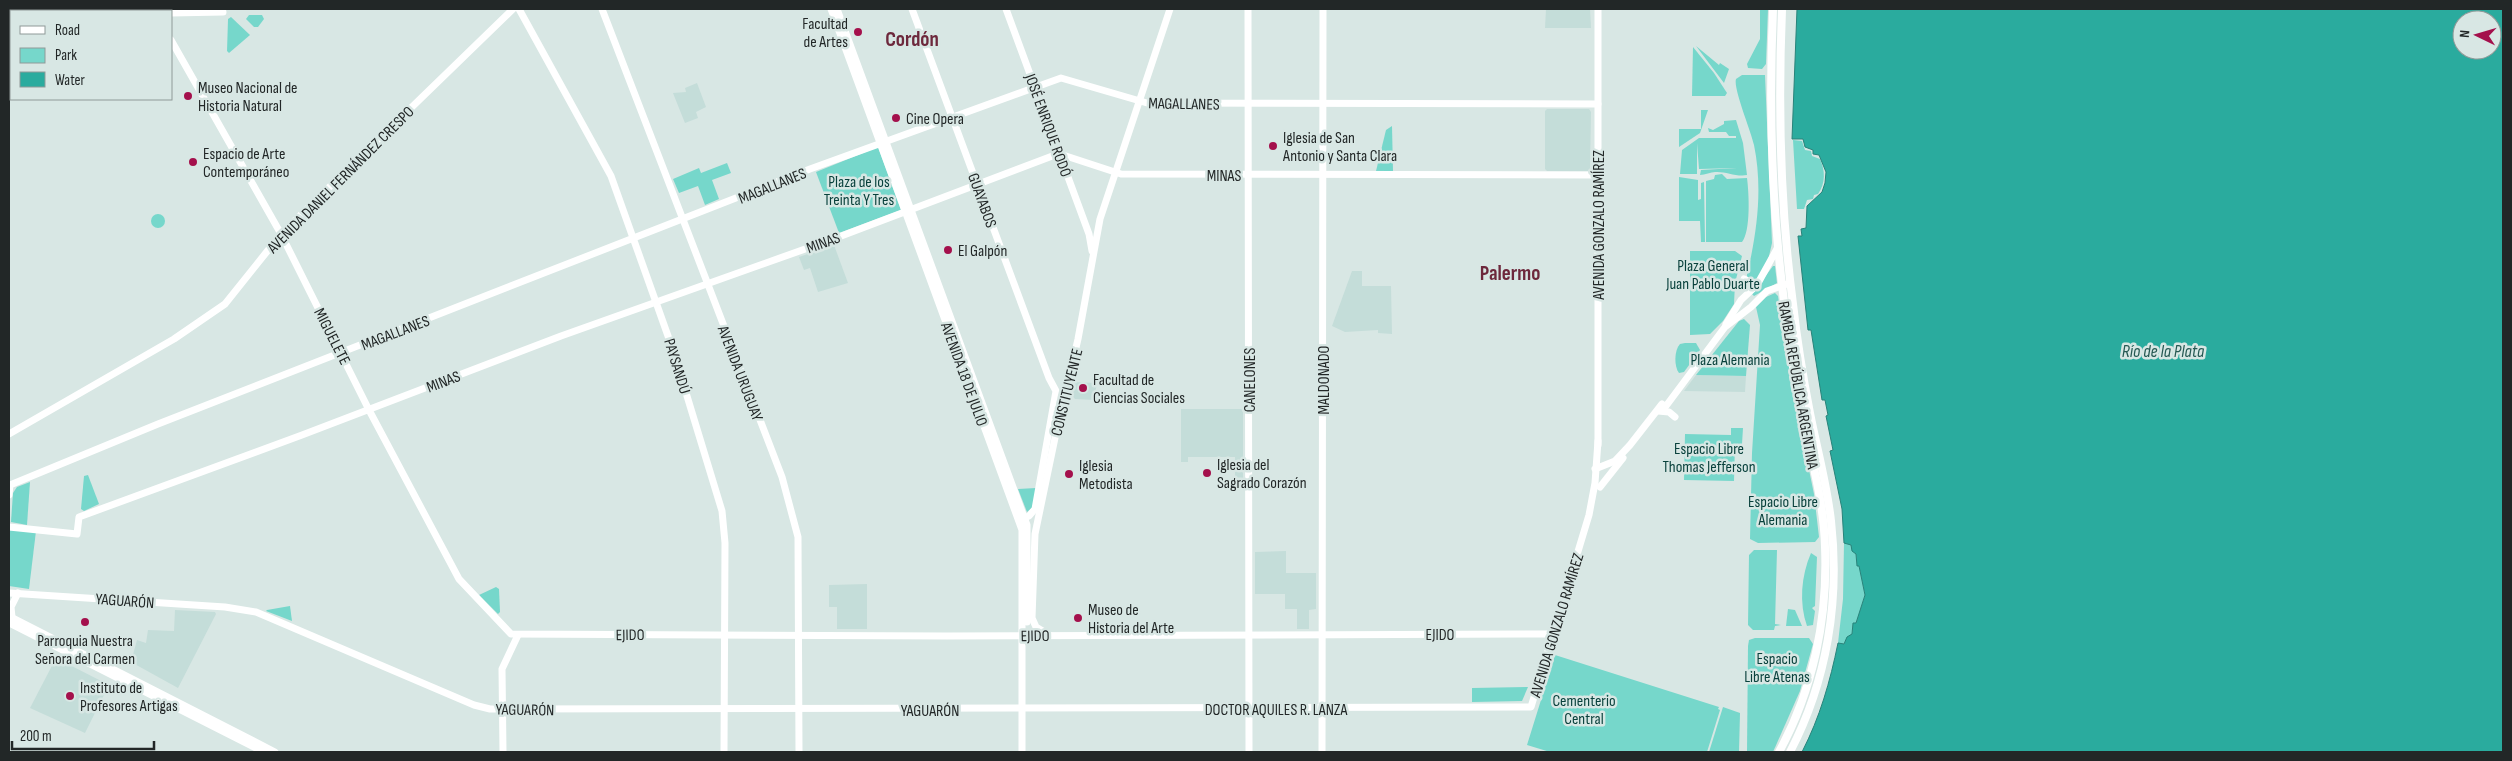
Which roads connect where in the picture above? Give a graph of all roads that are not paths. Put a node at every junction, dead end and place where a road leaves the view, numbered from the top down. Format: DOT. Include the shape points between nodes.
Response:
graph roads {
  1 [pos="513,9"];
  2 [pos="519,9"];
  3 [pos="602,9"];
  4 [pos="831,9"];
  5 [pos="837,9"];
  6 [pos="912,9"];
  7 [pos="1006,9"];
  8 [pos="1170,9"];
  9 [pos="1248,9"];
  10 [pos="1323,9"];
  11 [pos="1598,9"];
  12 [pos="1774,9"];
  13 [pos="1782,9"];
  14 [pos="223,12"];
  15 [pos="172,13"];
  16 [pos="172,42"];
  17 [pos="1035,87"];
  18 [pos="1139,102"];
  19 [pos="1249,104"];
  20 [pos="1323,104"];
  21 [pos="1598,104"];
  22 [pos="952,118"];
  23 [pos="884,142"];
  24 [pos="1060,155"];
  25 [pos="1114,173"];
  26 [pos="1248,175"];
  27 [pos="1321,175"];
  28 [pos="1598,175"];
  29 [pos="977,184"];
  30 [pos="908,210"];
  31 [pos="273,220"];
  32 [pos="683,221"];
  33 [pos="291,224"];
  34 [pos="281,234"];
  35 [pos="635,239"];
  36 [pos="1091,241"];
  37 [pos="1778,247"];
  38 [pos="1093,262"];
  39 [pos="1744,279"];
  40 [pos="707,284"];
  41 [pos="1786,284"];
  42 [pos="1757,285"];
  43 [pos="657,302"];
  44 [pos="1725,327"];
  45 [pos="341,353"];
  46 [pos="1056,391"];
  47 [pos="1659,409"];
  48 [pos="369,410"];
  49 [pos="1675,417"];
  50 [pos="9,434"];
  51 [pos="1630,445"];
  52 [pos="1597,468"];
  53 [pos="10,485"];
  54 [pos="1600,487"];
  55 [pos="9,495"];
  56 [pos="1589,515"];
  57 [pos="1021,519"];
  58 [pos="9,527"];
  59 [pos="9,588"];
  60 [pos="9,593"];
  61 [pos="18,593"];
  62 [pos="1033,600"];
  63 [pos="1027,610"];
  64 [pos="10,619"];
  65 [pos="1032,622"];
  66 [pos="724,634"];
  67 [pos="1249,634"];
  68 [pos="1323,634"];
  69 [pos="1552,634"];
  70 [pos="518,635"];
  71 [pos="799,635"];
  72 [pos="1024,635"];
  73 [pos="1048,635"];
  74 [pos="1531,707"];
  75 [pos="502,709"];
  76 [pos="1024,709"];
  77 [pos="1249,709"];
  78 [pos="1322,709"];
  79 [pos="724,710"];
  80 [pos="799,710"];
  81 [pos="264,752"];
  82 [pos="275,752"];
  83 [pos="503,752"];
  84 [pos="724,752"];
  85 [pos="799,752"];
  86 [pos="1022,752"];
  87 [pos="1026,752"];
  88 [pos="1249,752"];
  89 [pos="1322,752"];
  90 [pos="1779,752"];
  91 [pos="1790,752"];
  1 -- 33 [label="street, AVENIDA DANIEL FERNÁNDEZ CRESPO"];
  2 -- 35 [label="street, PAYSANDÚ" via="609,171"];
  3 -- 32 [label="street, AVENIDA URUGUAY"];
  4 -- 23 [label="street, AVENIDA 18 DE JULIO"];
  5 -- 23 [label="street, AVENIDA 18 DE JULIO"];
  6 -- 22 [label="street, GUAYABOS"];
  7 -- 17 [label="street, JOSÉ ENRIQUE RODÓ"];
  8 -- 18 [label="street, CONSTITUYENTE"];
  9 -- 19 [label="street, CANELONES"];
  10 -- 20 [label="street, MALDONADO"];
  11 -- 21 [label="street, AVENIDA GONZALO RAMÍREZ"];
  12 -- 37 [label="main road, RAMBLA REPÚBLICA ARGENTINA" via="1772,122"];
  13 -- 41 [label="main road, RAMBLA REPÚBLICA ARGENTINA" via="1780,132"];
  14 -- 15 [label="street"];
  16 -- 31 [label="street, MIGUELETE"];
  17 -- 18 [label="street, MAGALLANES" via="1061,78"];
  17 -- 22 [label="street, MAGALLANES"];
  17 -- 24 [label="street, JOSÉ ENRIQUE RODÓ"];
  18 -- 19 [label="street, MAGALLANES"];
  18 -- 25 [label="street, CONSTITUYENTE"];
  19 -- 20 [label="street, MAGALLANES"];
  19 -- 26 [label="street, CANELONES"];
  20 -- 21 [label="street, MAGALLANES"];
  20 -- 27 [label="street, MALDONADO"];
  21 -- 28 [label="street, AVENIDA GONZALO RAMÍREZ"];
  22 -- 23 [label="street, MAGALLANES"];
  22 -- 29 [label="street, GUAYABOS"];
  23 -- 30 [label="street, AVENIDA 18 DE JULIO"];
  23 -- 32 [label="street, MAGALLANES"];
  24 -- 25 [label="street, MINAS"];
  24 -- 29 [label="street, MINAS"];
  24 -- 36 [label="street, JOSÉ ENRIQUE RODÓ"];
  25 -- 26 [label="street, MINAS"];
  25 -- 38 [label="street, CONSTITUYENTE" via="1102,211"];
  26 -- 27 [label="street, MINAS"];
  26 -- 67 [label="street, CANELONES"];
  27 -- 28 [label="street, MINAS"];
  27 -- 68 [label="street, MALDONADO"];
  28 -- 52 [label="street, AVENIDA GONZALO RAMÍREZ"];
  29 -- 30 [label="street, MINAS"];
  29 -- 46 [label="street, GUAYABOS"];
  30 -- 40 [label="street, MINAS"];
  30 -- 57 [label="street, AVENIDA 18 DE JULIO"];
  31 -- 33 [label="street"];
  31 -- 34 [label="street, MIGUELETE"];
  32 -- 35 [label="street, MAGALLANES"];
  32 -- 40 [label="street, AVENIDA URUGUAY"];
  33 -- 34 [label="street, AVENIDA DANIEL FERNÁNDEZ CRESPO"];
  34 -- 45 [label="street, MIGUELETE"];
  34 -- 50 [label="street, AVENIDA DANIEL FERNÁNDEZ CRESPO" via="225,304 174,339"];
  35 -- 43 [label="street, PAYSANDÚ"];
  35 -- 45 [label="street, MAGALLANES"];
  36 -- 38 [label="street, CONSTITUYENTE"];
  37 -- 41 [label="main road, RAMBLA REPÚBLICA ARGENTINA"];
  37 -- 42 [label="street"];
  38 -- 62 [label="street, CONSTITUYENTE" via="1043,489 1033,552"];
  39 -- 42 [label="street"];
  40 -- 43 [label="street, MINAS"];
  40 -- 71 [label="street, AVENIDA URUGUAY" via="782,477 798,537"];
  41 -- 44 [label="street" via="1767,291"];
  41 -- 90 [label="main road, RAMBLA REPÚBLICA ARGENTINA" via="1796,386 1821,505 1826,569 1822,618 1813,665 1800,708"];
  41 -- 91 [label="main road, RAMBLA REPÚBLICA ARGENTINA" via="1829,504 1834,581 1832,618 1824,661 1812,701"];
  42 -- 44 [label="street" via="1741,300"];
  43 -- 48 [label="street, MINAS"];
  43 -- 66 [label="street, PAYSANDÚ" via="722,511"];
  44 -- 47 [label="street"];
  45 -- 48 [label="street, MIGUELETE"];
  45 -- 53 [label="street, MAGALLANES"];
  46 -- 57 [label="street, CONSTITUYENTE" via="1035,510"];
  47 -- 49 [label="street"];
  47 -- 51 [label="street"];
  48 -- 58 [label="street, MINAS" via="78,516 77,534"];
  48 -- 70 [label="street, MIGUELETE" via="459,579 507,631"];
  51 -- 52 [label="street" via="1612,464"];
  51 -- 54 [label="street"];
  52 -- 54 [label="street, AVENIDA GONZALO RAMÍREZ"];
  52 -- 56 [label="street, AVENIDA GONZALO RAMÍREZ"];
  53 -- 55 [label="street"];
  54 -- 56 [label="street, AVENIDA GONZALO RAMÍREZ"];
  56 -- 69 [label="street, AVENIDA GONZALO RAMÍREZ"];
  57 -- 63 [label="street, AVENIDA 18 DE JULIO" via="1028,539"];
  57 -- 72 [label="street, AVENIDA 18 DE JULIO"];
  59 -- 61 [label="street, YAGUARÓN"];
  60 -- 61 [label="street, YAGUARÓN"];
  61 -- 64 [label="street" via="11,607"];
  61 -- 75 [label="street, YAGUARÓN" via="225,607 260,613 474,705"];
  62 -- 63 [label="street, AVENIDA 18 DE JULIO"];
  62 -- 65 [label="street"];
  63 -- 65 [label="street, AVENIDA 18 DE JULIO"];
  63 -- 72 [label="street, AVENIDA 18 DE JULIO"];
  64 -- 81 [label="street"];
  64 -- 82 [label="street"];
  65 -- 73 [label="street, AVENIDA 18 DE JULIO"];
  66 -- 70 [label="street, EJIDO"];
  66 -- 71 [label="street, EJIDO"];
  66 -- 79 [label="street, PAYSANDÚ"];
  67 -- 68 [label="street, EJIDO"];
  67 -- 73 [label="street, EJIDO"];
  67 -- 77 [label="street, CANELONES"];
  68 -- 69 [label="street, EJIDO"];
  68 -- 78 [label="street, MALDONADO"];
  69 -- 74 [label="street, AVENIDA GONZALO RAMÍREZ"];
  70 -- 75 [label="street" via="502,669"];
  71 -- 72 [label="street, EJIDO"];
  71 -- 80 [label="street, AVENIDA URUGUAY"];
  72 -- 73 [label="street, EJIDO"];
  72 -- 76 [label="street, AVENIDA 18 DE JULIO"];
  74 -- 78 [label="street, DOCTOR AQUILES R. LANZA"];
  75 -- 79 [label="street, YAGUARÓN"];
  75 -- 83 [label="street"];
  76 -- 77 [label="street, DOCTOR AQUILES R. LANZA"];
  76 -- 80 [label="street, YAGUARÓN"];
  76 -- 86 [label="street, AVENIDA 18 DE JULIO"];
  76 -- 87 [label="street, AVENIDA 18 DE JULIO"];
  77 -- 78 [label="street, DOCTOR AQUILES R. LANZA"];
  77 -- 88 [label="street, CANELONES"];
  78 -- 89 [label="street, MALDONADO"];
  79 -- 80 [label="street, YAGUARÓN"];
  79 -- 84 [label="street, PAYSANDÚ"];
  80 -- 85 [label="street, AVENIDA URUGUAY"];
}
